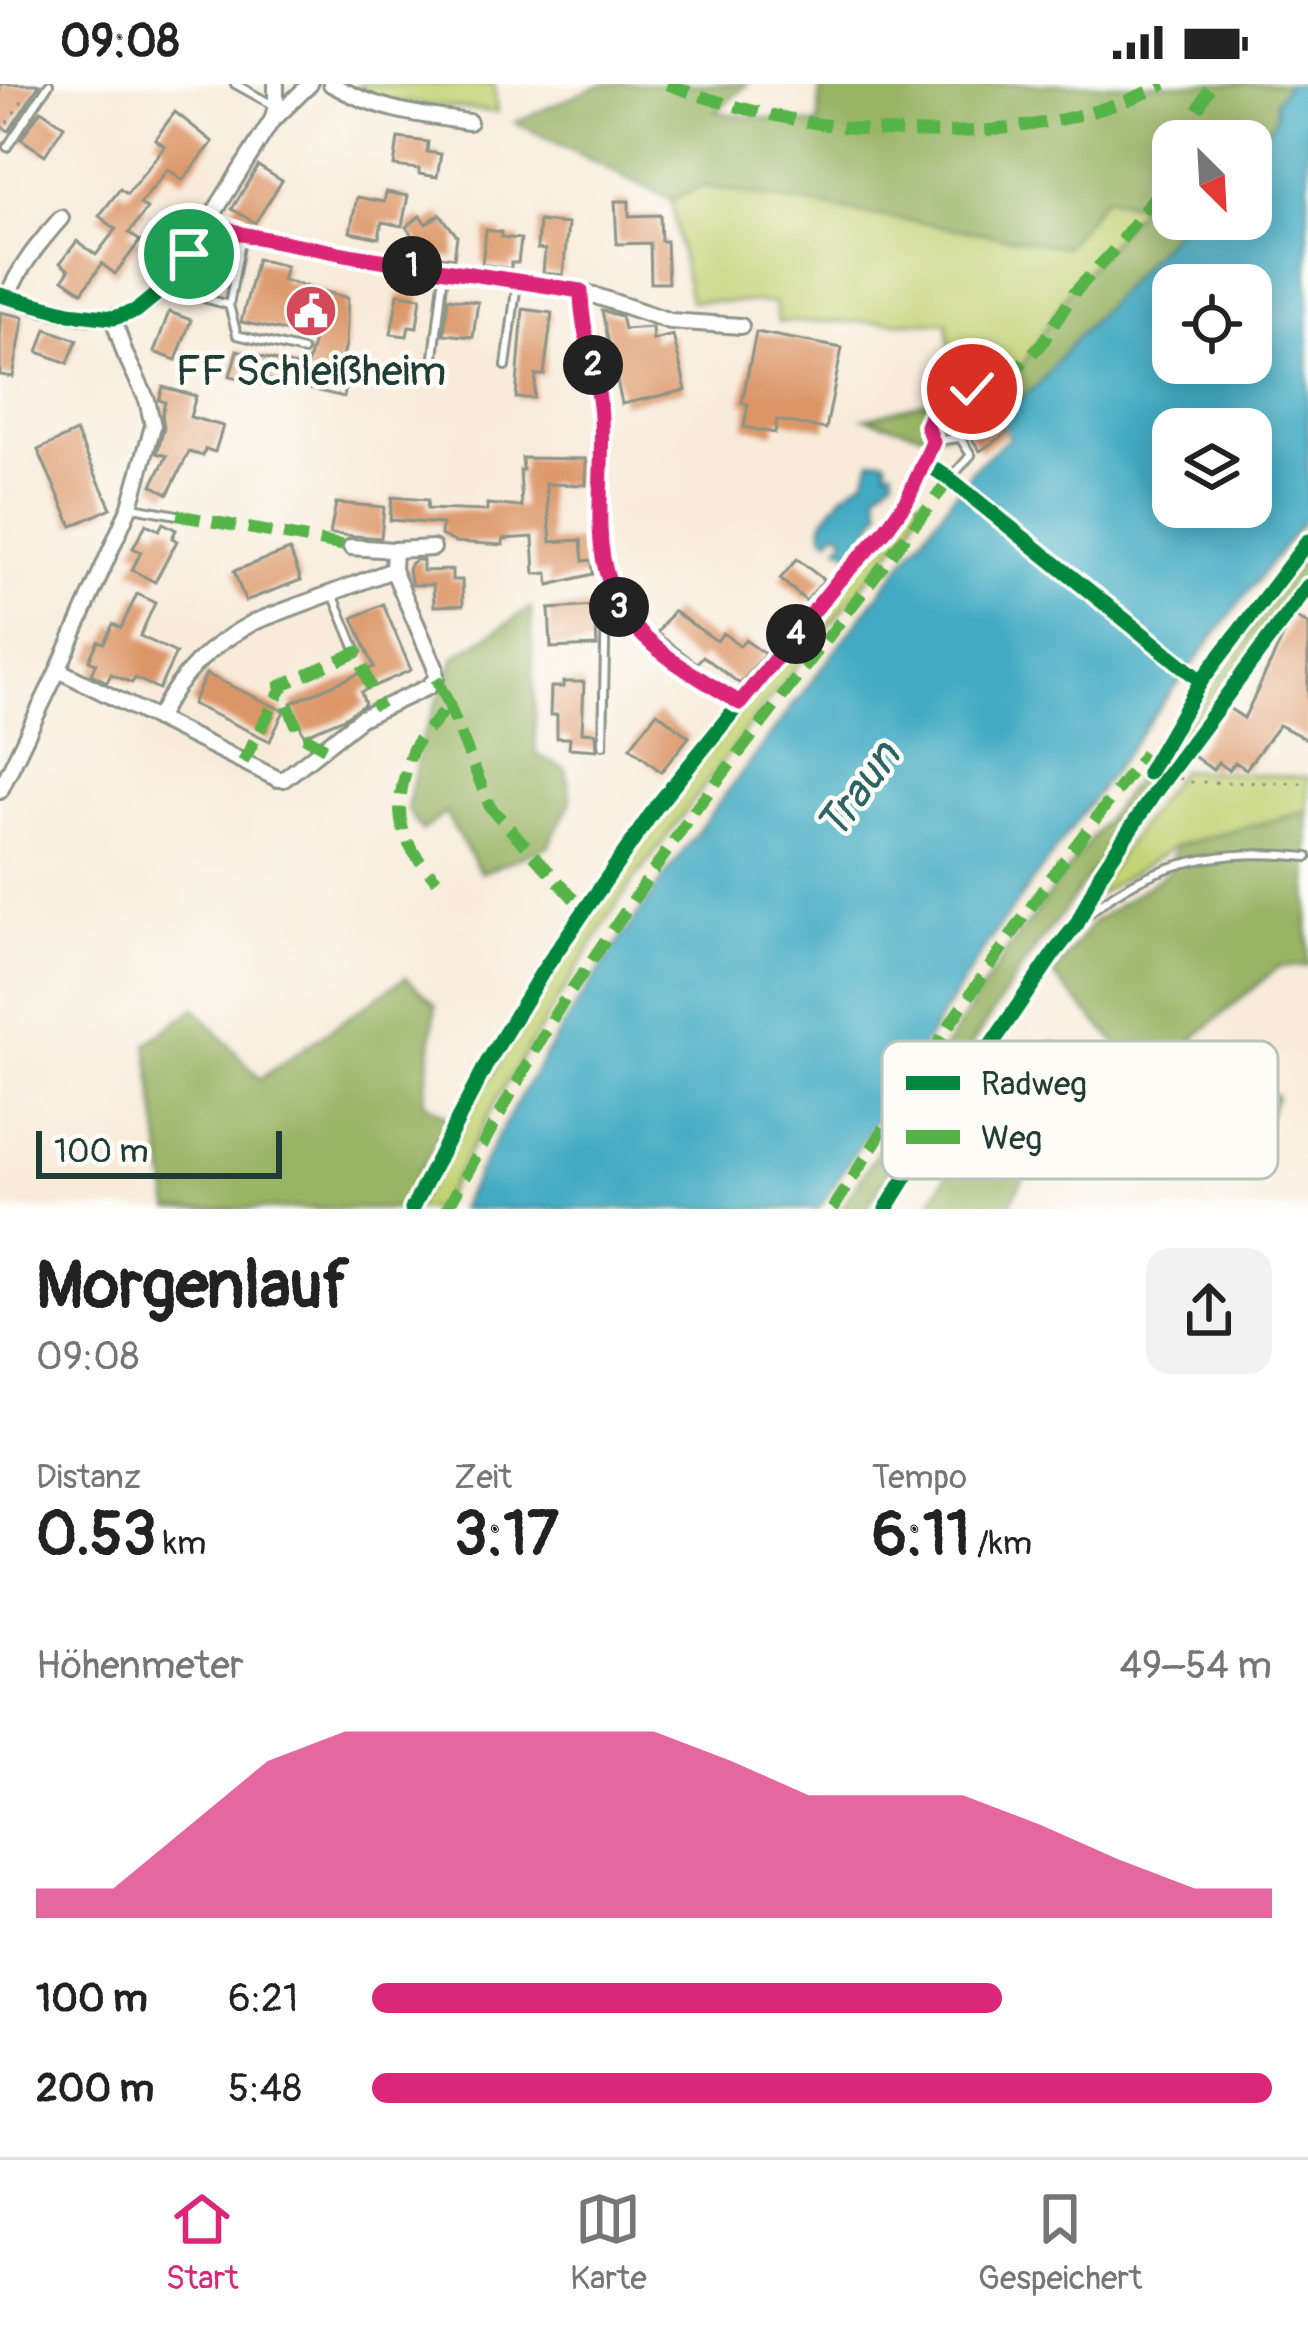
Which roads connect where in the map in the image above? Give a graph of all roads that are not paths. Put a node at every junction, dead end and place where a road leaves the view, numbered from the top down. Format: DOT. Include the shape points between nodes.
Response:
graph roads {
  1 [pos="49,84"];
  2 [pos="236,84"];
  3 [pos="275,84"];
  4 [pos="310,84"];
  5 [pos="331,84"];
  6 [pos="274,114"];
  7 [pos="469,122"];
  8 [pos="7,147"];
  9 [pos="61,218"];
  10 [pos="210,222"];
  11 [pos="242,234"];
  12 [pos="444,271"];
  13 [pos="517,282"];
  14 [pos="170,283"];
  15 [pos="581,291"];
  16 [pos="4,296"];
  17 [pos="229,304"];
  18 [pos="113,318"];
  19 [pos="741,326"];
  20 [pos="303,351"];
  21 [pos="433,364"];
  22 [pos="506,366"];
  23 [pos="924,462"];
  24 [pos="130,506"];
  25 [pos="177,515"];
  26 [pos="351,547"];
  27 [pos="433,548"];
  28 [pos="394,550"];
  29 [pos="393,570"];
  30 [pos="838,581"];
  31 [pos="610,589"];
  32 [pos="333,593"];
  33 [pos="357,652"];
  34 [pos="58,670"];
  35 [pos="157,718"];
  36 [pos="603,745"];
  37 [pos="0,791"];
  38 [pos="1308,857"];
  39 [pos="994,1041"];
  40 [pos="905,1179"];
  41 [pos="886,1209"];
  1 -- 8 [label="lane"];
  2 -- 6 [label="lane"];
  3 -- 6 [label="street"];
  4 -- 6 [label="street"];
  5 -- 7 [label="street" via="363,101"];
  6 -- 10 [label="street"];
  9 -- 16 [label="street"];
  10 -- 11 [label="street"];
  10 -- 14 [label="street"];
  11 -- 12 [label="street"];
  11 -- 17 [label="lane"];
  12 -- 13 [label="street"];
  12 -- 21 [label="lane"];
  13 -- 15 [label="street"];
  13 -- 22 [label="lane"];
  14 -- 17 [label="lane"];
  14 -- 18 [label="street" via="136,311"];
  15 -- 19 [label="street" via="670,321"];
  15 -- 31 [label="street" via="600,402 600,532"];
  16 -- 18 [label="street"];
  17 -- 20 [label="lane" via="237,335"];
  18 -- 24 [label="street" via="152,426"];
  23 -- 23 [label="lane" via="950,479 970,455 960,438 933,442"];
  23 -- 30 [label="lane" via="884,532"];
  24 -- 25 [label="lane"];
  24 -- 34 [label="street"];
  26 -- 28 [label="street"];
  27 -- 28 [label="street"];
  28 -- 29 [label="street"];
  29 -- 32 [label="street"];
  29 -- 35 [label="street" via="436,680 362,718 290,776 278,779"];
  30 -- 31 [label="street" via="740,703 648,642"];
  31 -- 36 [label="lane"];
  32 -- 33 [label="lane"];
  32 -- 35 [label="street" via="235,632 179,680"];
  34 -- 35 [label="street"];
  34 -- 37 [label="street"];
  38 -- 39 [label="lane" via="1172,865 1119,890 1077,924"];
  40 -- 41 [label="lane"];
}
